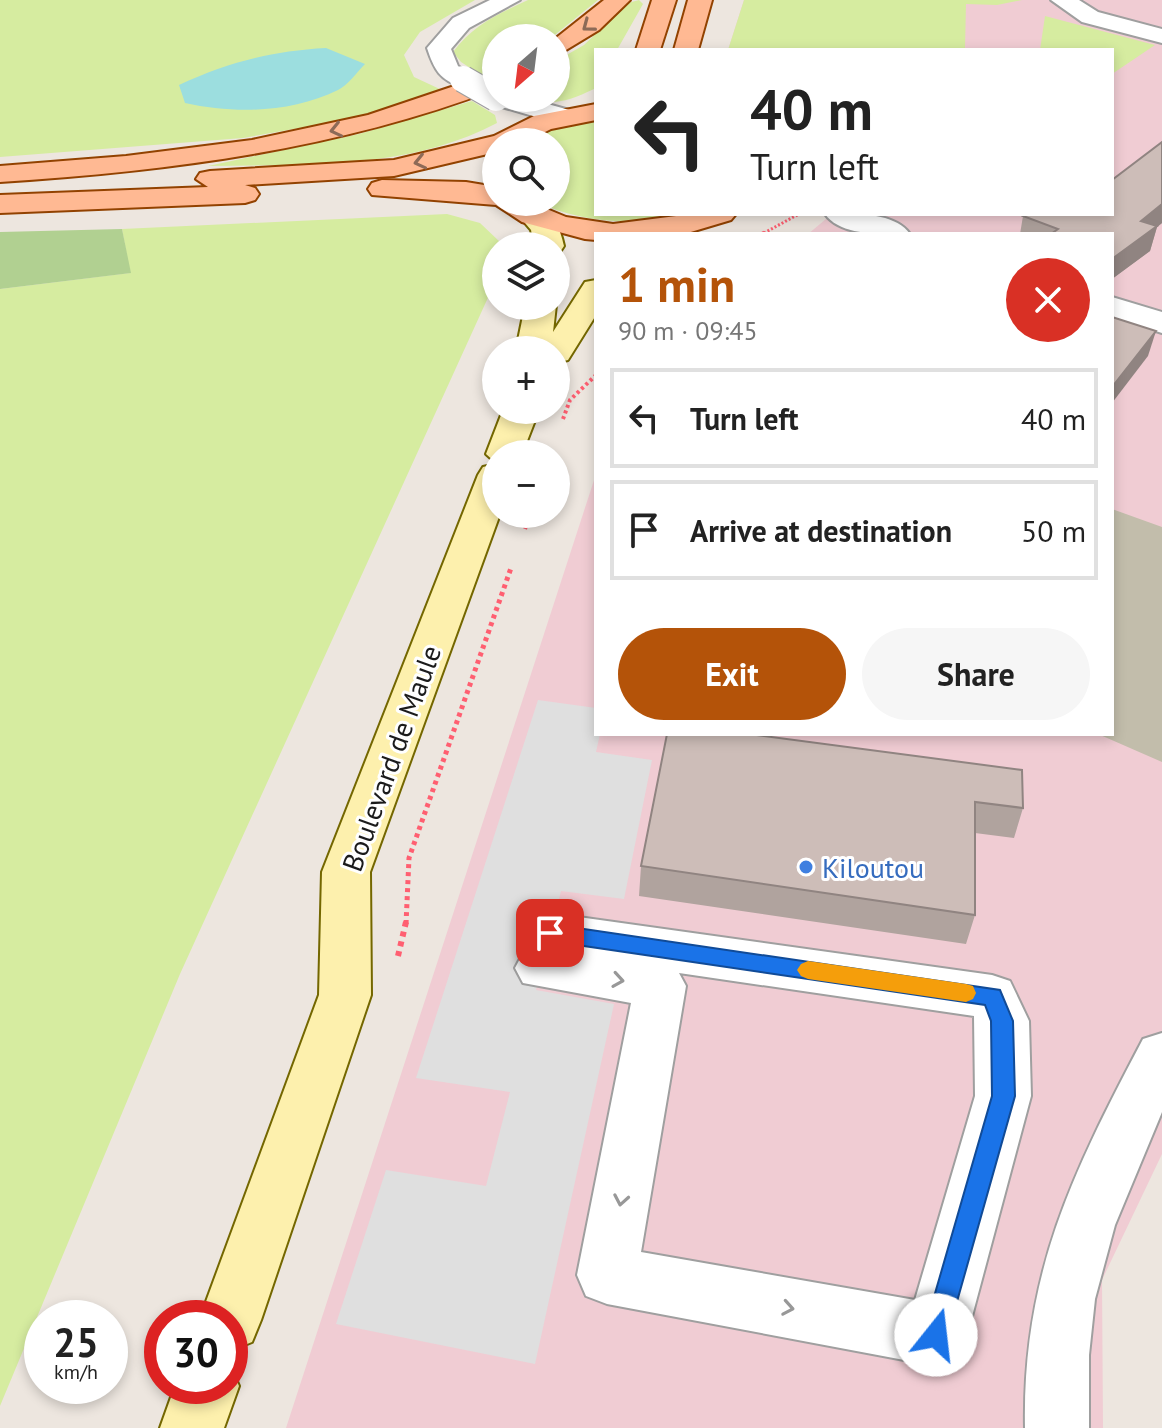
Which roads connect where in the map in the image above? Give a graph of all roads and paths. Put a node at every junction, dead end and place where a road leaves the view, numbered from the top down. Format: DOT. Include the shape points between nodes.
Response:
graph roads {
  1 [pos="508,0"];
  2 [pos="618,0"];
  3 [pos="664,0"];
  4 [pos="700,0"];
  5 [pos="1063,0"];
  6 [pos="1162,36"];
  7 [pos="570,39"];
  8 [pos="649,48"];
  9 [pos="687,48"];
  10 [pos="482,85"];
  11 [pos="482,90"];
  12 [pos="586,112"];
  13 [pos="543,128"];
  14 [pos="482,148"];
  15 [pos="0,174"];
  16 [pos="0,187"];
  17 [pos="482,192"];
  18 [pos="0,204"];
  19 [pos="530,216"];
  20 [pos="546,216"];
  21 [pos="715,216"];
  22 [pos="795,216"];
  23 [pos="846,216"];
  24 [pos="546,232"];
  25 [pos="622,232"];
  26 [pos="652,232"];
  27 [pos="766,232"];
  28 [pos="890,232"];
  29 [pos="594,292"];
  30 [pos="1114,308"];
  31 [pos="1162,323"];
  32 [pos="567,336"];
  33 [pos="594,377"];
  34 [pos="560,427"];
  35 [pos="482,512"];
  36 [pos="546,950"];
  37 [pos="1162,1056"];
  38 [pos="237,1300"];
  39 [pos="201,1404"];
  40 [pos="192,1428"];
  41 [pos="1057,1428"];
  1 -- 11 [label="street, bridge" via="461,23 439,48 447,70"];
  2 -- 7 [label="main road, one-way"];
  3 -- 8 [label="main road"];
  4 -- 9 [label="main road"];
  5 -- 6 [label="street" via="1090,17"];
  10 -- 15 [label="main road, one-way" via="430,105 273,145 157,162"];
  12 -- 13 [label="main road"];
  14 -- 16 [label="main road, one-way" via="346,173"];
  17 -- 18 [label="main road" via="367,189"];
  19 -- 24 [label="main road"];
  20 -- 25 [label="main road" via="597,231"];
  21 -- 26 [label="main road"];
  22 -- 27 [label="path"];
  23 -- 28 [label="street"];
  29 -- 32 [label="main road"];
  30 -- 31 [label="street"];
  33 -- 34 [label="path" via="570,400"];
  35 -- 38 [label="main road, Boulevard de Maule" via="346,872 345,995"];
  36 -- 36 [label="street, one-way" via="660,986 607,1275 936,1335 1003,1096 1002,1021 992,997"];
  37 -- 41 [label="street" via="1106,1174 1068,1282"];
  39 -- 40 [label="main road"];
}
